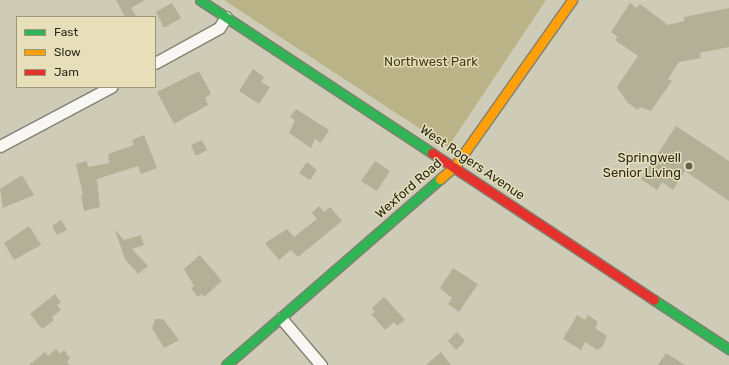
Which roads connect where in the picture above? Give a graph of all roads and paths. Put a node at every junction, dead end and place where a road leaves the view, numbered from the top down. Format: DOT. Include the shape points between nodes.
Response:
graph roads {
  1 [pos="200,0"];
  2 [pos="572,0"];
  3 [pos="226,17"];
  4 [pos="156,62"];
  5 [pos="109,88"];
  6 [pos="0,146"];
  7 [pos="455,166"];
  8 [pos="281,318"];
  9 [pos="729,349"];
  10 [pos="226,365"];
  11 [pos="321,365"];
  1 -- 3 [label="street, West Rogers Avenue"];
  2 -- 7 [label="street, Wexford Road"];
  3 -- 4 [label="street" via="219,28"];
  3 -- 7 [label="street, West Rogers Avenue"];
  5 -- 6 [label="street"];
  7 -- 8 [label="street, Wexford Road"];
  7 -- 9 [label="street, West Rogers Avenue"];
  8 -- 10 [label="street, Wexford Road"];
  8 -- 11 [label="street"];
}
